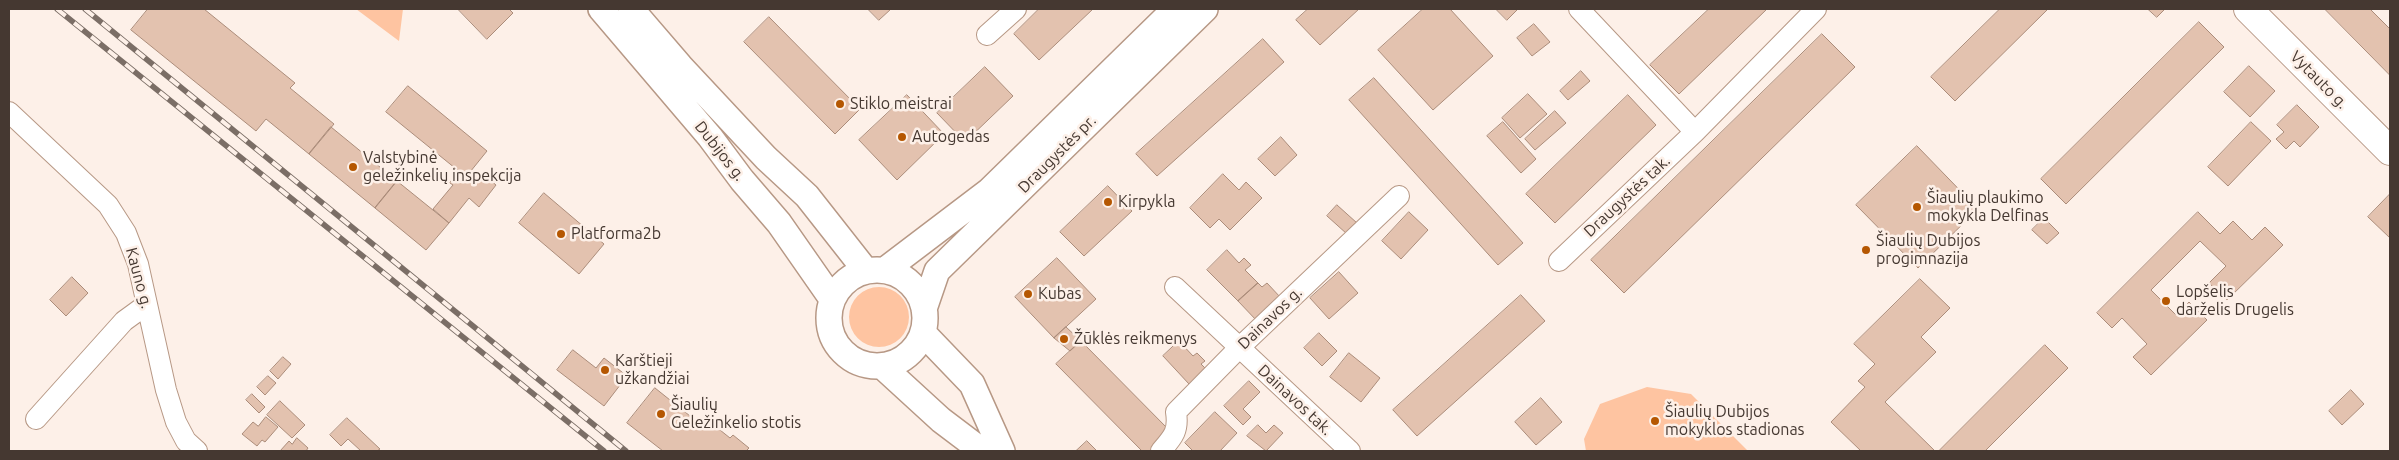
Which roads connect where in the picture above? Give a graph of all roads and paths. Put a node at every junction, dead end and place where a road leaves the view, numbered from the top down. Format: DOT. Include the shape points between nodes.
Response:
graph roads {
  1 [pos="601,9"];
  2 [pos="631,9"];
  3 [pos="1016,9"];
  4 [pos="1175,9"];
  5 [pos="1205,9"];
  6 [pos="1579,9"];
  7 [pos="1816,9"];
  8 [pos="2248,9"];
  9 [pos="987,35"];
  10 [pos="9,112"];
  11 [pos="1695,132"];
  12 [pos="2390,151"];
  13 [pos="1399,196"];
  14 [pos="1560,261"];
  15 [pos="876,270"];
  16 [pos="1175,287"];
  17 [pos="832,299"];
  18 [pos="146,305"];
  19 [pos="924,321"];
  20 [pos="1239,348"];
  21 [pos="882,366"];
  22 [pos="36,419"];
  23 [pos="197,451"];
  24 [pos="982,451"];
  25 [pos="1002,451"];
  26 [pos="1161,451"];
  27 [pos="1350,451"];
  1 -- 17 [label="main road, Dubijos g." via="779,223"];
  2 -- 15 [label="main road, Dubijos g." via="753,144"];
  3 -- 9 [label="street"];
  4 -- 15 [label="main road, Draugystės pr." via="989,191"];
  5 -- 19 [label="main road, Draugystės pr." via="937,270"];
  6 -- 11 [label="street"];
  7 -- 11 [label="street, Draugystės tak."];
  8 -- 12 [label="highway, Vytauto g."];
  10 -- 18 [label="street, Kauno g." via="108,205 138,264"];
  11 -- 14 [label="street, Draugystės tak."];
  13 -- 20 [label="street, Dainavos g."];
  15 -- 17 [label="main road" via="846,281"];
  15 -- 19 [label="main road" via="904,278 911,284 917,291"];
  16 -- 20 [label="street, Dainavos tak."];
  17 -- 21 [label="main road" via="828,321 838,346 860,363"];
  18 -- 22 [label="street" via="124,321"];
  18 -- 23 [label="street, Kauno g." via="176,422 186,441"];
  19 -- 21 [label="main road" via="918,343 907,355 893,364"];
  19 -- 25 [label="main road" via="972,384"];
  20 -- 26 [label="street, Dainavos g." via="1176,412 1178,424"];
  20 -- 27 [label="street, Dainavos tak."];
  21 -- 24 [label="main road" via="941,420"];
}
